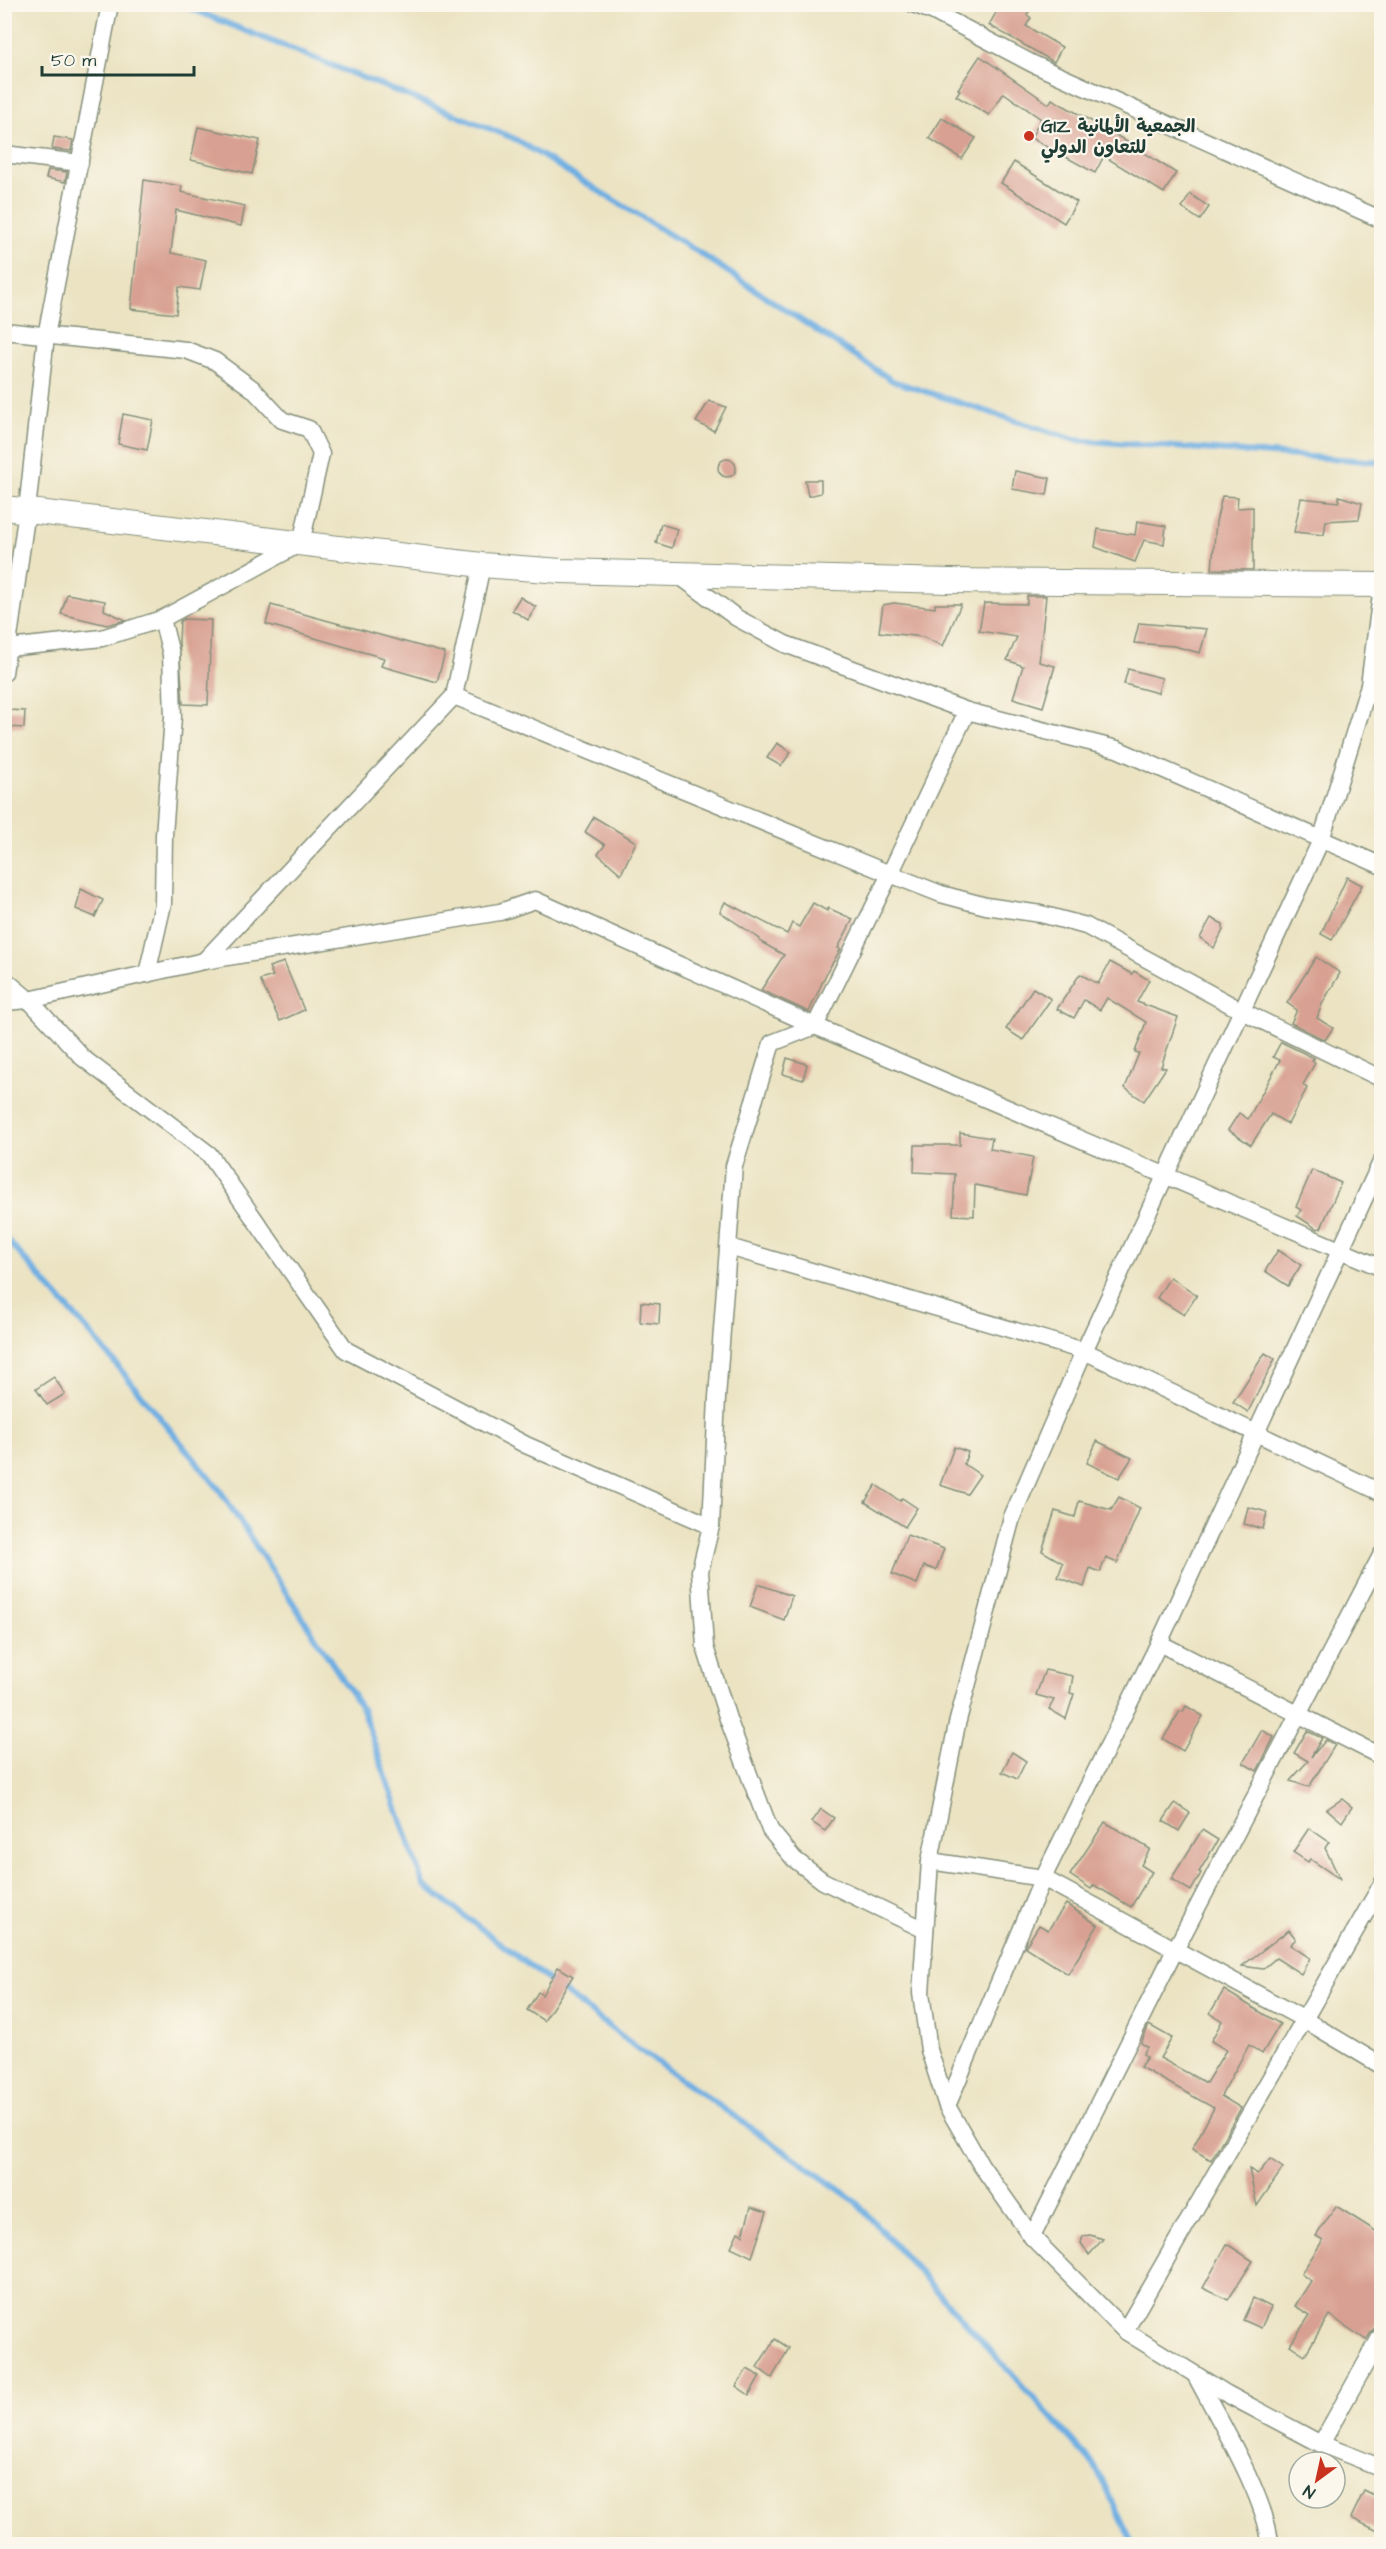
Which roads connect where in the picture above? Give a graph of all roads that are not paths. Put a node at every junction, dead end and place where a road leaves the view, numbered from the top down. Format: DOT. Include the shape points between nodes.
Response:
graph roads {
  1 [pos="110,4"];
  2 [pos="913,4"];
  3 [pos="933,8"];
  4 [pos="4,154"];
  5 [pos="80,163"];
  6 [pos="1382,220"];
  7 [pos="4,331"];
  8 [pos="46,336"];
  9 [pos="16,509"];
  10 [pos="301,543"];
  11 [pos="482,565"];
  12 [pos="675,573"];
  13 [pos="1382,586"];
  14 [pos="162,619"];
  15 [pos="8,648"];
  16 [pos="4,673"];
  17 [pos="454,696"];
  18 [pos="967,711"];
  19 [pos="1321,840"];
  20 [pos="1382,866"];
  21 [pos="890,874"];
  22 [pos="204,961"];
  23 [pos="147,974"];
  24 [pos="4,979"];
  25 [pos="29,1000"];
  26 [pos="4,1002"];
  27 [pos="1242,1011"];
  28 [pos="815,1026"];
  29 [pos="1382,1079"];
  30 [pos="1382,1160"];
  31 [pos="1165,1177"];
  32 [pos="729,1247"];
  33 [pos="1341,1249"];
  34 [pos="1382,1268"];
  35 [pos="1084,1351"];
  36 [pos="1256,1433"];
  37 [pos="1382,1493"];
  38 [pos="711,1526"];
  39 [pos="1382,1554"];
  40 [pos="1159,1643"];
  41 [pos="1299,1714"];
  42 [pos="1382,1757"];
  43 [pos="930,1861"];
  44 [pos="1043,1878"];
  45 [pos="1382,1884"];
  46 [pos="925,1930"];
  47 [pos="1175,1950"];
  48 [pos="1305,2020"];
  49 [pos="1382,2066"];
  50 [pos="947,2106"];
  51 [pos="1032,2237"];
  52 [pos="1125,2331"];
  53 [pos="1382,2334"];
  54 [pos="1196,2375"];
  55 [pos="1321,2444"];
  56 [pos="1382,2468"];
  57 [pos="1270,2544"];
  1 -- 5 [label="street"];
  2 -- 3 [label="street"];
  3 -- 6 [label="street" via="1033,64"];
  4 -- 5 [label="street"];
  5 -- 8 [label="street"];
  7 -- 8 [label="street"];
  8 -- 9 [label="street"];
  8 -- 10 [label="street" via="201,354 253,389 282,420 309,429 321,454"];
  9 -- 10 [label="main road"];
  9 -- 15 [label="street"];
  10 -- 11 [label="main road"];
  10 -- 14 [label="street"];
  11 -- 12 [label="main road"];
  11 -- 17 [label="street"];
  12 -- 13 [label="main road"];
  12 -- 18 [label="street" via="737,618 785,644"];
  13 -- 19 [label="street" via="1370,685"];
  14 -- 15 [label="street" via="102,638"];
  14 -- 23 [label="street" via="171,654 172,717 163,904"];
  15 -- 16 [label="street"];
  17 -- 21 [label="street"];
  17 -- 22 [label="street"];
  18 -- 19 [label="street" via="1117,749"];
  18 -- 21 [label="street"];
  19 -- 20 [label="street"];
  19 -- 27 [label="street"];
  21 -- 27 [label="street" via="986,906 1086,926"];
  21 -- 28 [label="street"];
  22 -- 23 [label="street"];
  22 -- 28 [label="street" via="500,912 535,900"];
  23 -- 25 [label="street"];
  24 -- 25 [label="street"];
  25 -- 26 [label="street"];
  25 -- 38 [label="street" via="83,1058 209,1154 346,1350 526,1445"];
  27 -- 29 [label="street"];
  27 -- 31 [label="street"];
  28 -- 31 [label="street"];
  28 -- 32 [label="street" via="772,1043 734,1166"];
  30 -- 33 [label="street"];
  31 -- 33 [label="street"];
  31 -- 35 [label="street"];
  32 -- 35 [label="street"];
  32 -- 38 [label="street"];
  33 -- 34 [label="street"];
  33 -- 36 [label="street"];
  35 -- 36 [label="street"];
  35 -- 43 [label="street" via="1012,1517 957,1724"];
  36 -- 37 [label="street"];
  36 -- 40 [label="street"];
  38 -- 46 [label="street" via="700,1571 705,1647 770,1830 794,1858 823,1881"];
  39 -- 41 [label="street"];
  40 -- 41 [label="street"];
  40 -- 44 [label="street"];
  41 -- 42 [label="street"];
  41 -- 47 [label="street"];
  43 -- 44 [label="street"];
  43 -- 46 [label="street"];
  44 -- 47 [label="street"];
  44 -- 50 [label="street"];
  45 -- 48 [label="street"];
  46 -- 50 [label="street" via="921,1993 929,2050"];
  47 -- 48 [label="street"];
  47 -- 51 [label="street"];
  48 -- 49 [label="street"];
  48 -- 52 [label="street"];
  50 -- 51 [label="street" via="981,2165"];
  51 -- 52 [label="street"];
  52 -- 54 [label="street"];
  53 -- 55 [label="street"];
  54 -- 55 [label="street"];
  54 -- 57 [label="street" via="1245,2470"];
  55 -- 56 [label="street"];
}
